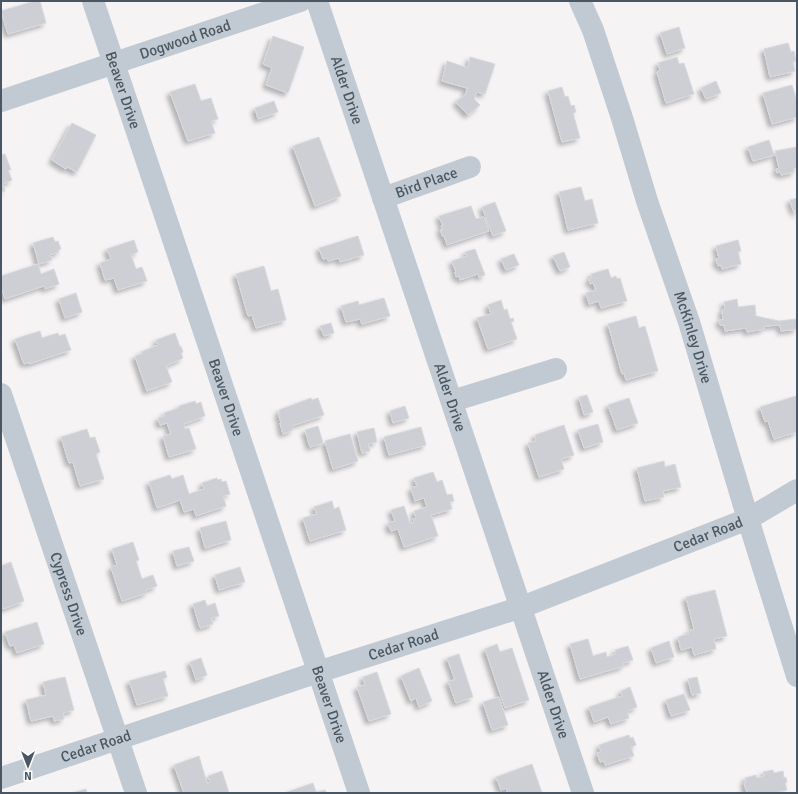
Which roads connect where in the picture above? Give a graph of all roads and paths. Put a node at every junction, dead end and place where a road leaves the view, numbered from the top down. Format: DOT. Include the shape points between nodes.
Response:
graph roads {
  1 [pos="93,1"];
  2 [pos="300,1"];
  3 [pos="317,1"];
  4 [pos="580,1"];
  5 [pos="114,64"];
  6 [pos="1,101"];
  7 [pos="470,167"];
  8 [pos="383,198"];
  9 [pos="556,368"];
  10 [pos="1,394"];
  11 [pos="452,401"];
  12 [pos="797,490"];
  13 [pos="748,519"];
  14 [pos="522,607"];
  15 [pos="318,672"];
  16 [pos="797,676"];
  17 [pos="118,740"];
  18 [pos="1,778"];
  19 [pos="136,793"];
  20 [pos="359,793"];
  21 [pos="583,793"];
  1 -- 5 [label="street, Beaver Drive"];
  2 -- 5 [label="street, Dogwood Road"];
  3 -- 8 [label="street, Alder Drive"];
  4 -- 13 [label="street, McKinley Drive" via="598,45 647,201 689,322"];
  5 -- 6 [label="street, Dogwood Road"];
  5 -- 15 [label="street, Beaver Drive"];
  7 -- 8 [label="street, Bird Place"];
  8 -- 11 [label="street, Alder Drive"];
  9 -- 11 [label="street"];
  10 -- 17 [label="street, Cypress Drive"];
  11 -- 14 [label="street, Alder Drive"];
  12 -- 13 [label="street, Cedar Road"];
  13 -- 14 [label="street, Cedar Road"];
  13 -- 16 [label="street, McKinley Drive"];
  14 -- 15 [label="street, Cedar Road"];
  14 -- 21 [label="street, Alder Drive"];
  15 -- 17 [label="street, Cedar Road"];
  15 -- 20 [label="street, Beaver Drive"];
  17 -- 18 [label="street, Cedar Road"];
  17 -- 19 [label="street, Cypress Drive"];
}
